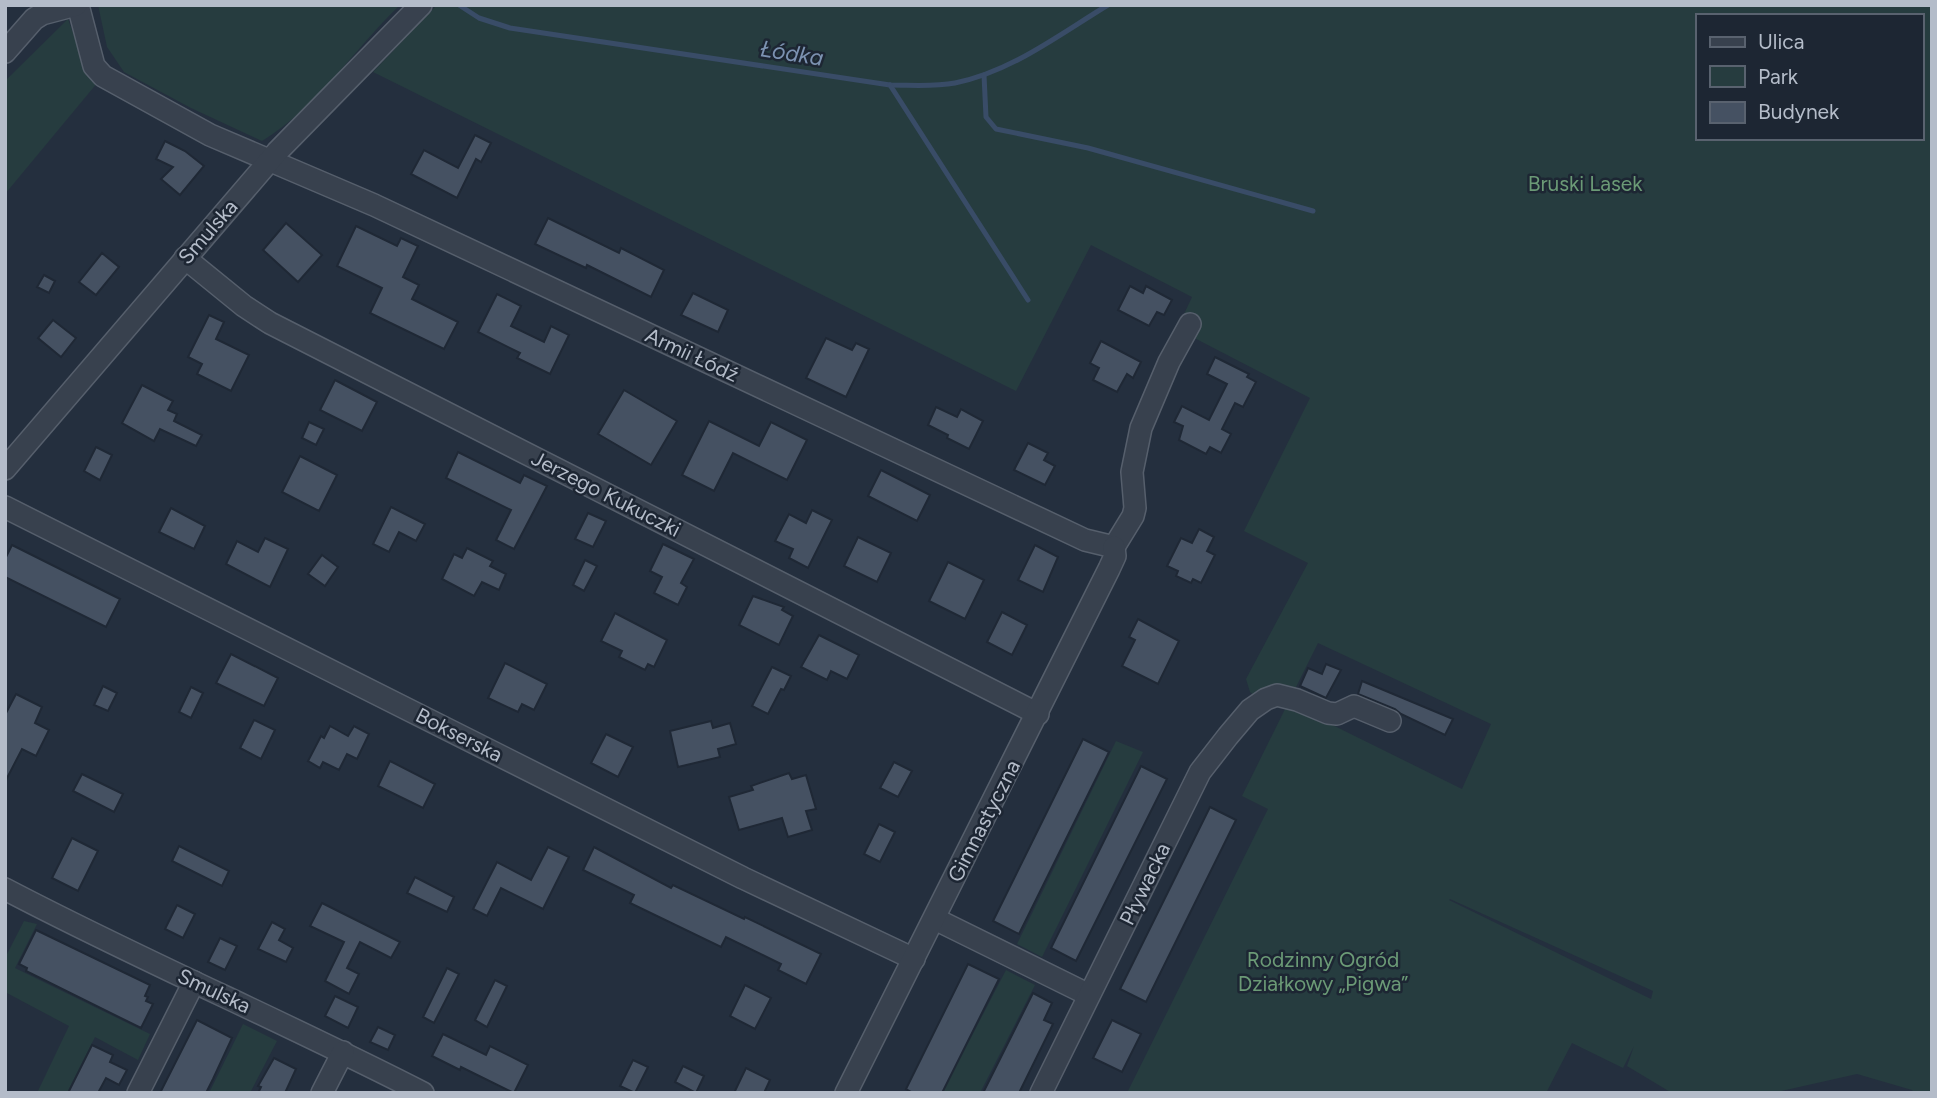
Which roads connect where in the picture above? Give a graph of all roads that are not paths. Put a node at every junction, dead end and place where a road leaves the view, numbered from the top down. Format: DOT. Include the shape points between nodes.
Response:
graph roads {
  1 [pos="77,5"];
  2 [pos="421,5"];
  3 [pos="5,52"];
  4 [pos="271,161"];
  5 [pos="185,258"];
  6 [pos="1190,324"];
  7 [pos="5,469"];
  8 [pos="5,507"];
  9 [pos="1114,547"];
  10 [pos="1038,714"];
  11 [pos="1390,721"];
  12 [pos="8,898"];
  13 [pos="935,919"];
  14 [pos="914,959"];
  15 [pos="194,982"];
  16 [pos="1089,995"];
  17 [pos="343,1052"];
  18 [pos="138,1093"];
  19 [pos="322,1093"];
  20 [pos="423,1093"];
  21 [pos="846,1093"];
  22 [pos="1041,1093"];
  1 -- 3 [label="street" via="34,19"];
  1 -- 4 [label="street, Armii Łódź" via="94,66 103,76 210,135"];
  2 -- 4 [label="street, Smulska"];
  4 -- 5 [label="street, Smulska"];
  4 -- 9 [label="street, Armii Łódź" via="374,205 1085,540"];
  5 -- 7 [label="street, Smulska"];
  5 -- 10 [label="street, Jerzego Kukuczki" via="270,323"];
  6 -- 9 [label="street, Gimnastyczna" via="1141,428 1132,472 1135,508"];
  8 -- 14 [label="street, Bokserska" via="743,878"];
  9 -- 10 [label="street, Gimnastyczna" via="1115,556"];
  10 -- 13 [label="street, Gimnastyczna"];
  11 -- 16 [label="street, Pływacka" via="1354,706 1337,714 1277,695 1250,710 1200,772"];
  12 -- 15 [label="street, Smulska"];
  13 -- 14 [label="street, Gimnastyczna"];
  13 -- 16 [label="street"];
  14 -- 21 [label="street, Gimnastyczna"];
  15 -- 17 [label="street, Smulska"];
  15 -- 18 [label="street"];
  16 -- 22 [label="street, Pływacka"];
  17 -- 19 [label="street"];
  17 -- 20 [label="street, Smulska"];
}
